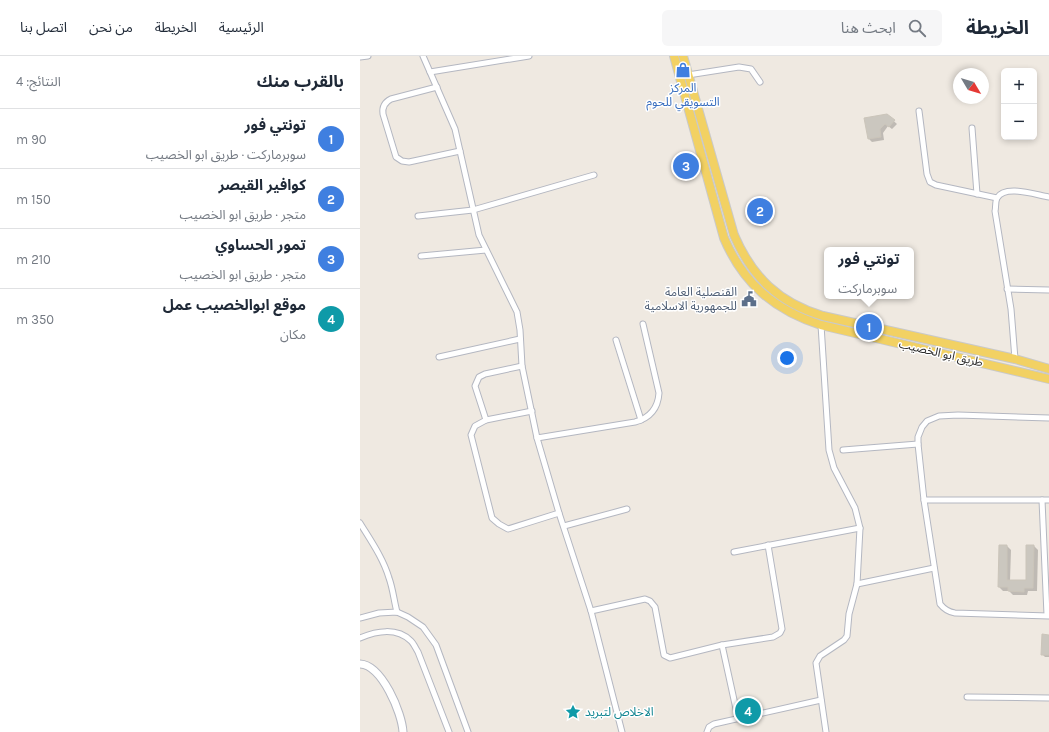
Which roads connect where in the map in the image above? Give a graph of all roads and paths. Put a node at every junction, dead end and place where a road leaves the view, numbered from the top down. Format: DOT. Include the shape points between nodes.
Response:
graph roads {
  1 [pos="368,56"];
  2 [pos="423,56"];
  3 [pos="529,56"];
  4 [pos="674,56"];
  5 [pos="683,56"];
  6 [pos="360,58"];
  7 [pos="430,72"];
  8 [pos="688,74"];
  9 [pos="760,82"];
  10 [pos="437,87"];
  11 [pos="919,111"];
  12 [pos="972,128"];
  13 [pos="460,151"];
  14 [pos="594,175"];
  15 [pos="977,194"];
  16 [pos="1049,197"];
  17 [pos="997,198"];
  18 [pos="473,210"];
  19 [pos="418,216"];
  20 [pos="486,250"];
  21 [pos="422,256"];
  22 [pos="1007,289"];
  23 [pos="1049,290"];
  24 [pos="642,324"];
  25 [pos="821,325"];
  26 [pos="520,340"];
  27 [pos="616,340"];
  28 [pos="965,348"];
  29 [pos="439,357"];
  30 [pos="963,358"];
  31 [pos="1015,359"];
  32 [pos="522,366"];
  33 [pos="1049,369"];
  34 [pos="1049,379"];
  35 [pos="532,411"];
  36 [pos="1049,418"];
  37 [pos="486,420"];
  38 [pos="641,420"];
  39 [pos="537,438"];
  40 [pos="918,444"];
  41 [pos="842,450"];
  42 [pos="924,500"];
  43 [pos="1042,500"];
  44 [pos="1049,500"];
  45 [pos="626,509"];
  46 [pos="559,513"];
  47 [pos="360,523"];
  48 [pos="564,526"];
  49 [pos="860,528"];
  50 [pos="768,545"];
  51 [pos="734,552"];
  52 [pos="934,568"];
  53 [pos="857,584"];
  54 [pos="591,611"];
  55 [pos="397,612"];
  56 [pos="1048,616"];
  57 [pos="360,618"];
  58 [pos="360,638"];
  59 [pos="722,645"];
  60 [pos="360,664"];
  61 [pos="967,697"];
  62 [pos="1049,698"];
  63 [pos="821,700"];
  64 [pos="738,718"];
  65 [pos="403,732"];
  66 [pos="449,732"];
  67 [pos="468,732"];
  68 [pos="622,732"];
  69 [pos="707,732"];
  70 [pos="826,732"];
  1 -- 6 [label="street"];
  2 -- 7 [label="street"];
  3 -- 7 [label="street"];
  4 -- 25 [label="main road, طريق ابو الخصيب" via="729,250 743,273 767,297 795,316"];
  5 -- 8 [label="main road, طريق ابو الخصيب"];
  7 -- 10 [label="street"];
  8 -- 9 [label="street" via="739,67 751,69"];
  8 -- 28 [label="main road, طريق ابو الخصيب" via="734,235 744,258 768,287 788,302 811,312"];
  10 -- 13 [label="street" via="455,129"];
  10 -- 13 [label="street" via="391,99 383,106 396,157 409,162"];
  11 -- 15 [label="street" via="929,180 936,185"];
  12 -- 15 [label="street"];
  13 -- 18 [label="street"];
  14 -- 18 [label="street"];
  15 -- 17 [label="street"];
  16 -- 17 [label="street" via="1011,190"];
  17 -- 22 [label="street" via="995,211"];
  18 -- 19 [label="street"];
  18 -- 20 [label="street" via="479,235"];
  20 -- 21 [label="street"];
  20 -- 26 [label="street" via="517,312"];
  22 -- 23 [label="street"];
  22 -- 31 [label="street"];
  24 -- 38 [label="street" via="659,399 651,414"];
  25 -- 30 [label="main road, طريق ابو الخصيب"];
  25 -- 49 [label="street" via="829,450 834,468 855,508"];
  26 -- 29 [label="street"];
  26 -- 32 [label="street"];
  27 -- 38 [label="street"];
  28 -- 30 [label="main road"];
  28 -- 31 [label="main road, طريق ابو الخصيب"];
  30 -- 34 [label="main road, طريق ابو الخصيب"];
  31 -- 33 [label="main road, طريق ابو الخصيب"];
  32 -- 35 [label="street"];
  32 -- 37 [label="street" via="479,377 474,386"];
  35 -- 37 [label="street"];
  35 -- 39 [label="street"];
  36 -- 40 [label="street" via="939,416 927,421 922,427"];
  37 -- 46 [label="street" via="476,426 471,435 492,518 508,528"];
  38 -- 39 [label="street"];
  39 -- 46 [label="street"];
  40 -- 41 [label="street"];
  40 -- 42 [label="street"];
  42 -- 43 [label="street"];
  42 -- 52 [label="street"];
  43 -- 44 [label="street"];
  43 -- 56 [label="street"];
  45 -- 48 [label="street"];
  46 -- 48 [label="street"];
  47 -- 55 [label="street" via="386,568"];
  48 -- 54 [label="street"];
  49 -- 50 [label="street"];
  49 -- 53 [label="street"];
  50 -- 51 [label="street"];
  50 -- 59 [label="street" via="782,629 773,637"];
  52 -- 53 [label="street"];
  52 -- 56 [label="street" via="940,604 949,612"];
  53 -- 63 [label="street" via="849,614 847,636 820,656 816,663"];
  54 -- 59 [label="street" via="645,598 654,607 666,657"];
  54 -- 68 [label="street"];
  55 -- 57 [label="street" via="379,612"];
  55 -- 67 [label="street" via="423,627 436,645"];
  58 -- 66 [label="street" via="389,631 401,634 411,641 418,652"];
  59 -- 64 [label="street"];
  60 -- 65 [label="main road" via="377,674 393,697"];
  61 -- 62 [label="street"];
  63 -- 64 [label="street"];
  63 -- 70 [label="street"];
  64 -- 69 [label="street" via="714,724"];
}
